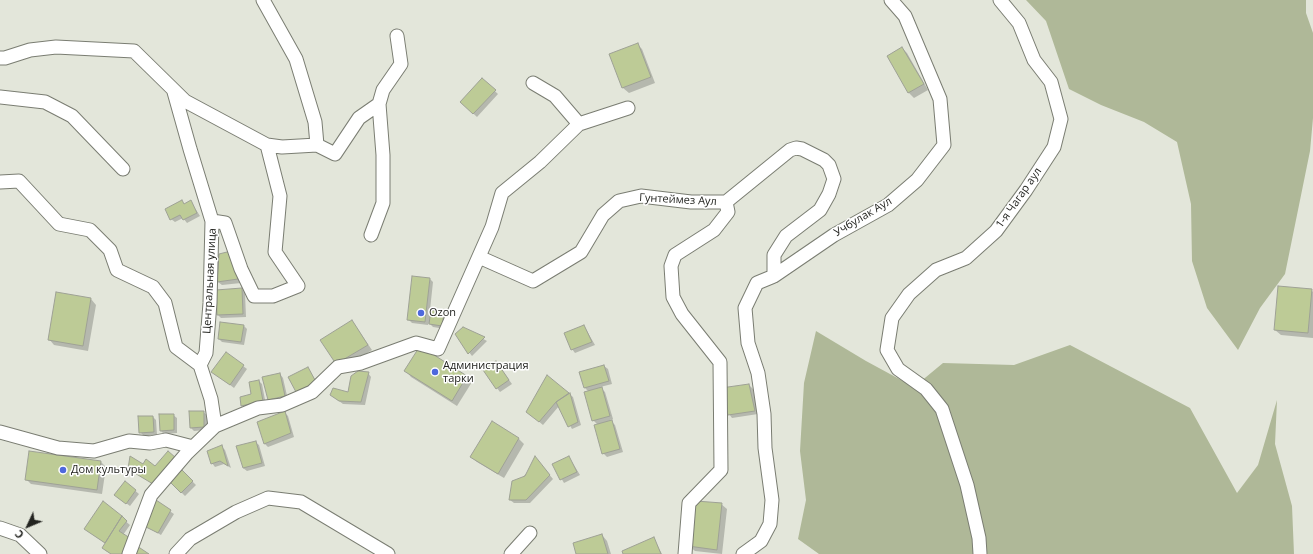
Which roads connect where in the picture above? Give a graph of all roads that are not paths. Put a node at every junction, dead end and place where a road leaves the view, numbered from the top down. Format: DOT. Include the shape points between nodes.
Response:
graph roads {
  1 [pos="264,0"];
  2 [pos="890,0"];
  3 [pos="1000,0"];
  4 [pos="397,36"];
  5 [pos="0,58"];
  6 [pos="533,83"];
  7 [pos="174,90"];
  8 [pos="0,97"];
  9 [pos="379,104"];
  10 [pos="628,108"];
  11 [pos="579,124"];
  12 [pos="266,145"];
  13 [pos="317,145"];
  14 [pos="123,169"];
  15 [pos="0,182"];
  16 [pos="726,202"];
  17 [pos="212,221"];
  18 [pos="371,235"];
  19 [pos="479,257"];
  20 [pos="774,276"];
  21 [pos="200,365"];
  22 [pos="215,426"];
  23 [pos="0,432"];
  24 [pos="193,448"];
  25 [pos="0,528"];
  26 [pos="980,538"];
  27 [pos="40,554"];
  28 [pos="129,554"];
  29 [pos="176,554"];
  30 [pos="388,554"];
  31 [pos="510,554"];
  32 [pos="516,554"];
  33 [pos="685,554"];
  34 [pos="743,554"];
  35 [pos="980,554"];
  36 [pos="989,554"];
  1 -- 13 [label="street" via="296,60 315,122"];
  2 -- 20 [label="street, Учбулак Аул" via="905,16 940,99 944,145 917,180 888,204 834,235"];
  3 -- 26 [label="street, 1-я Чагар аул" via="1019,23 1034,60 1051,82 1061,119 1054,147 996,231 966,258 936,270 909,294 892,318 887,350 898,369 926,389 942,409 967,485"];
  4 -- 9 [label="street" via="401,64 383,90"];
  5 -- 7 [label="street" via="30,50 56,47 134,51"];
  6 -- 11 [label="street" via="555,96"];
  7 -- 12 [label="street" via="185,101"];
  7 -- 17 [label="street, Центральная улица"];
  8 -- 14 [label="street" via="45,102 72,116"];
  9 -- 13 [label="street" via="359,118 335,154"];
  9 -- 18 [label="street" via="383,203"];
  10 -- 11 [label="street"];
  11 -- 19 [label="street" via="540,162 502,193 492,227"];
  12 -- 13 [label="street" via="282,148"];
  12 -- 17 [label="street" via="280,196 275,252 298,286 273,296 254,296 241,269 225,223"];
  15 -- 21 [label="street" via="19,181 59,224 90,230 110,250 117,270 153,287 165,303 176,347"];
  16 -- 19 [label="street, Гунтеймез Аул" via="691,202 641,196 619,201 603,215 581,252 533,282"];
  16 -- 20 [label="street, Гунтеймез Аул" via="790,150 802,149 830,165 834,179 829,194 820,210 786,236 779,246 774,255"];
  16 -- 33 [label="street" via="728,212 714,230 675,255 671,266 673,297 720,362 721,470 689,504"];
  17 -- 21 [label="street, Центральная улица" via="206,353"];
  19 -- 22 [label="street" via="438,349 416,343 361,363 338,367 312,392 282,405 258,408"];
  20 -- 34 [label="street, Учбулак Аул" via="757,283 745,308 748,343 758,373 764,414 765,448 772,500 770,524 761,541"];
  21 -- 22 [label="street" via="211,399"];
  22 -- 24 [label="street"];
  23 -- 24 [label="street" via="58,448 94,451 129,441 150,443 166,440"];
  24 -- 28 [label="street" via="151,496"];
  25 -- 27 [label="street" via="20,535"];
  26 -- 35 [label="street, 1-я Чагар аул"];
  26 -- 36 [label="street"];
  29 -- 30 [label="street" via="190,539 236,512 268,498 301,502"];
  31 -- 32 [label="street" via="530,534"];
}
